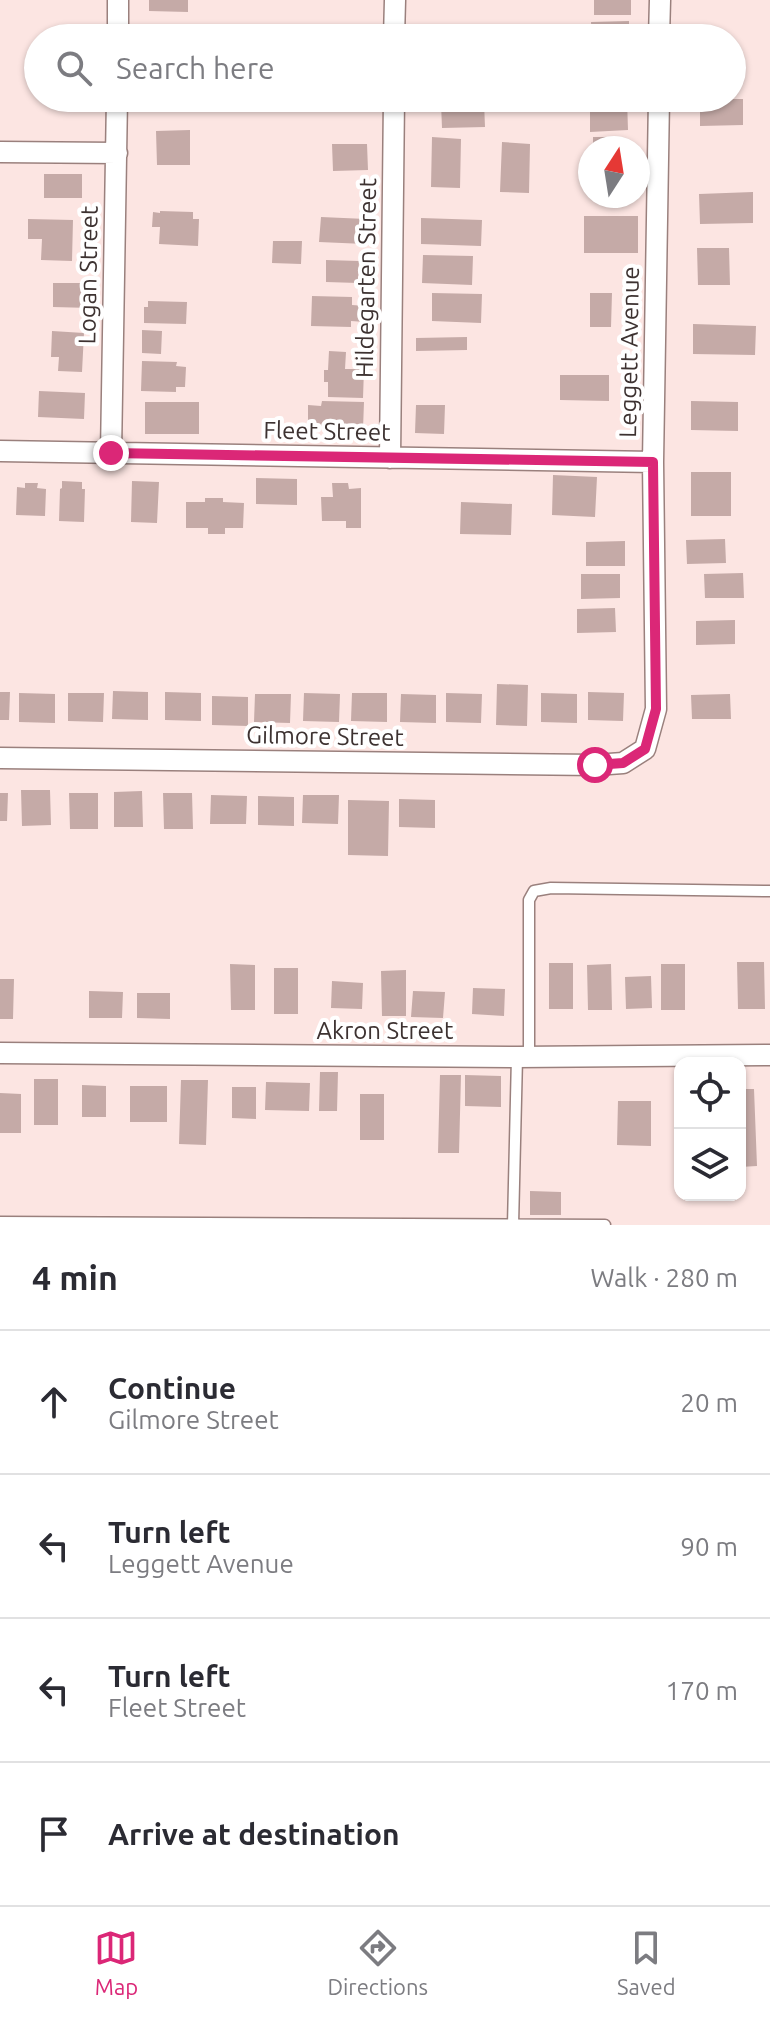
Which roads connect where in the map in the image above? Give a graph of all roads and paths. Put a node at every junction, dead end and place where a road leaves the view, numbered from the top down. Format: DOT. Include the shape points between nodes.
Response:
graph roads {
  1 [pos="118,0"];
  2 [pos="395,0"];
  3 [pos="660,0"];
  4 [pos="118,24"];
  5 [pos="394,24"];
  6 [pos="659,24"];
  7 [pos="117,112"];
  8 [pos="394,112"];
  9 [pos="659,112"];
  10 [pos="0,152"];
  11 [pos="117,153"];
  12 [pos="0,451"];
  13 [pos="111,453"];
  14 [pos="390,458"];
  15 [pos="653,462"];
  16 [pos="645,749"];
  17 [pos="0,758"];
  18 [pos="770,891"];
  19 [pos="0,1053"];
  20 [pos="770,1055"];
  21 [pos="523,1057"];
  22 [pos="0,1222"];
  23 [pos="513,1224"];
  24 [pos="605,1225"];
  1 -- 4 [label="street"];
  2 -- 5 [label="street"];
  3 -- 6 [label="street"];
  7 -- 11 [label="street, Logan Street"];
  8 -- 14 [label="street, Hildegarten Street"];
  9 -- 15 [label="street, Leggett Avenue"];
  10 -- 11 [label="street"];
  11 -- 13 [label="street, Logan Street"];
  12 -- 13 [label="street, Fleet Street"];
  13 -- 14 [label="street, Fleet Street"];
  14 -- 15 [label="street, Fleet Street"];
  15 -- 16 [label="street, Leggett Avenue" via="656,709"];
  16 -- 17 [label="street, Gilmore Street" via="623,763 595,765"];
  18 -- 21 [label="lane" via="534,891 529,900"];
  19 -- 21 [label="street, Akron Street"];
  20 -- 21 [label="street, Akron Street"];
  21 -- 23 [label="lane"];
  22 -- 23 [label="lane"];
  23 -- 24 [label="lane"];
}
